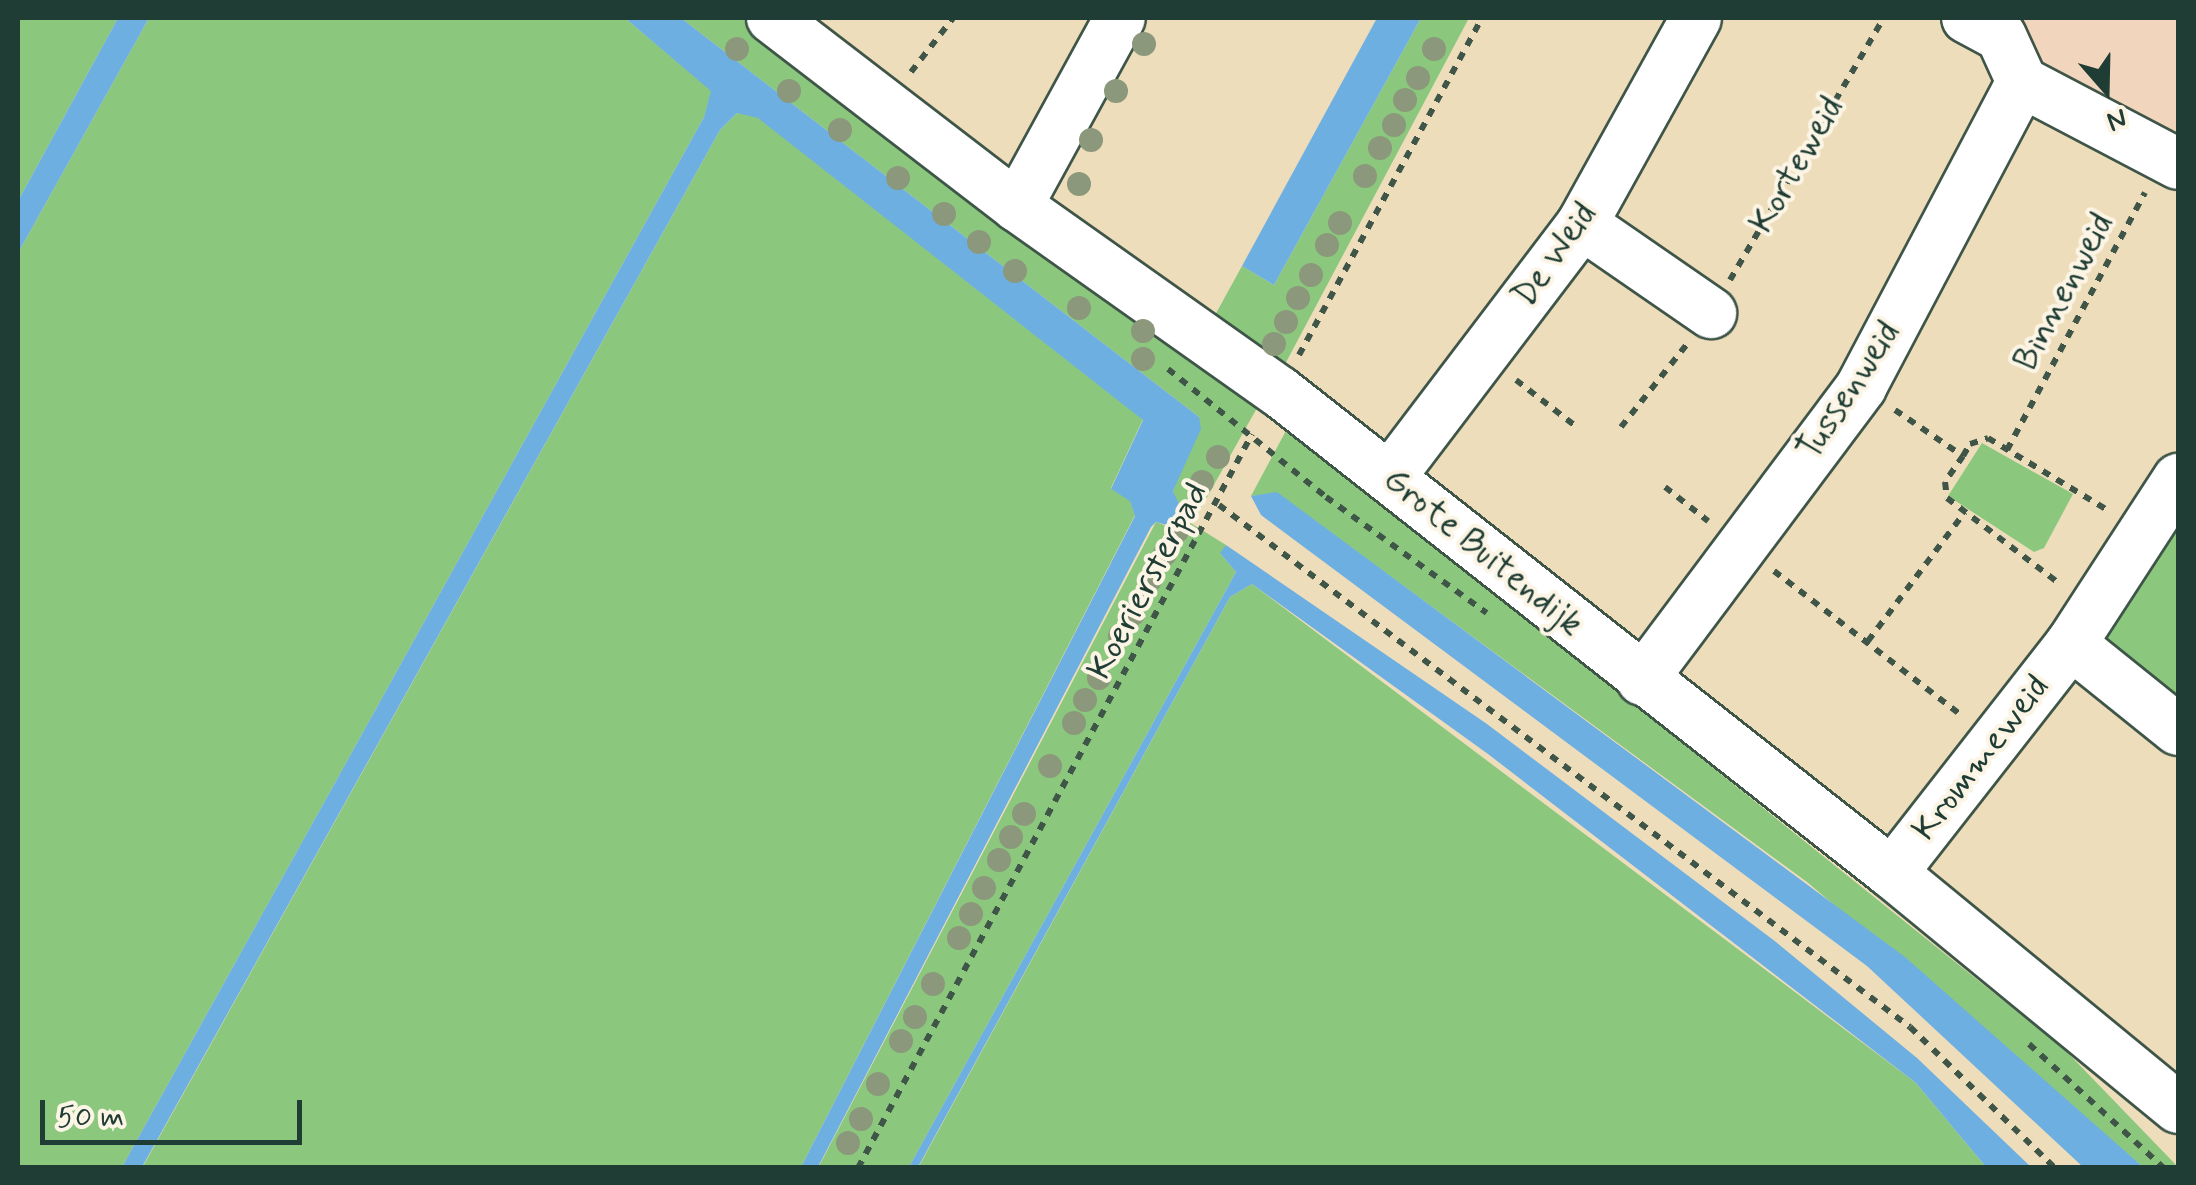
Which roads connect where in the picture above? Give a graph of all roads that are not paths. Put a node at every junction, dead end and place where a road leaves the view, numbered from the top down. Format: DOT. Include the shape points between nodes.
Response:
graph roads {
  1 [pos="772,18"];
  2 [pos="1120,18"];
  3 [pos="1696,18"];
  4 [pos="1967,18"];
  5 [pos="2022,82"];
  6 [pos="2171,161"];
  7 [pos="1017,206"];
  8 [pos="1582,224"];
  9 [pos="1711,313"];
  10 [pos="1390,477"];
  11 [pos="2177,487"];
  12 [pos="2082,627"];
  13 [pos="1642,680"];
  14 [pos="2178,730"];
  15 [pos="1892,873"];
  16 [pos="2178,1108"];
  1 -- 7 [label="street, Grote Buitendijk"];
  2 -- 7 [label="street"];
  3 -- 8 [label="street, De Weid"];
  4 -- 5 [label="street" via="2000,36"];
  5 -- 6 [label="street"];
  5 -- 13 [label="street, Tussenweid" via="1860,387"];
  7 -- 10 [label="street, Grote Buitendijk"];
  8 -- 9 [label="street"];
  8 -- 10 [label="street, De Weid"];
  10 -- 13 [label="street, Grote Buitendijk"];
  11 -- 12 [label="street, Krommeweid"];
  12 -- 14 [label="street, Krommeweid"];
  12 -- 15 [label="street, Krommeweid"];
  13 -- 15 [label="street, Grote Buitendijk"];
  15 -- 16 [label="street, Grote Buitendijk"];
}
